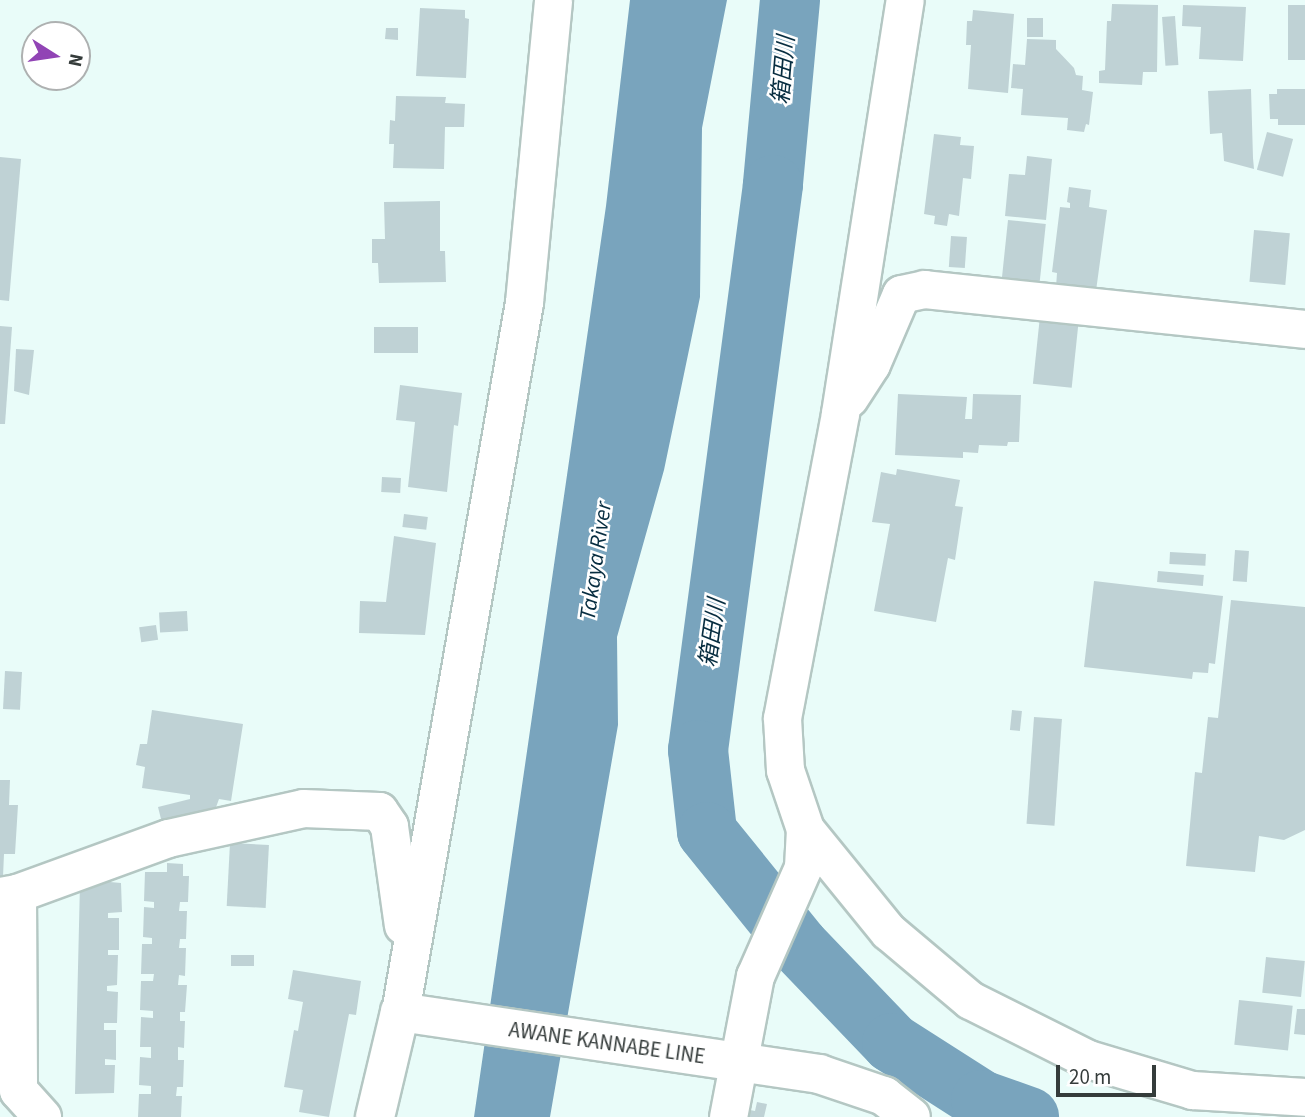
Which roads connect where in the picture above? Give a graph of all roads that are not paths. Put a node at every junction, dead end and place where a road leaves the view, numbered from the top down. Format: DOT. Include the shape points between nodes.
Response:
graph roads {
  1 [pos="553,0"];
  2 [pos="905,0"];
  3 [pos="1305,329"];
  4 [pos="840,413"];
  5 [pos="805,829"];
  6 [pos="8,894"];
  7 [pos="408,956"];
  8 [pos="407,1014"];
  9 [pos="723,1061"];
  10 [pos="1305,1097"];
  11 [pos="43,1117"];
  12 [pos="375,1117"];
  13 [pos="728,1117"];
  14 [pos="911,1117"];
  1 -- 7 [label="street" via="524,302"];
  2 -- 4 [label="street"];
  3 -- 4 [label="street" via="924,289 901,294 871,364"];
  4 -- 5 [label="street" via="782,718 785,769"];
  5 -- 9 [label="street" via="803,867"];
  5 -- 10 [label="street" via="888,930 970,1000 1088,1059 1192,1090"];
  6 -- 7 [label="street" via="168,838 303,808 379,811 389,825"];
  6 -- 11 [label="street" via="18,1090"];
  7 -- 8 [label="street"];
  8 -- 9 [label="main road, AWANE KANNABE LINE"];
  8 -- 12 [label="main road"];
  9 -- 13 [label="street"];
  9 -- 14 [label="main road, AWANE KANNABE LINE" via="819,1074 884,1096"];
}
